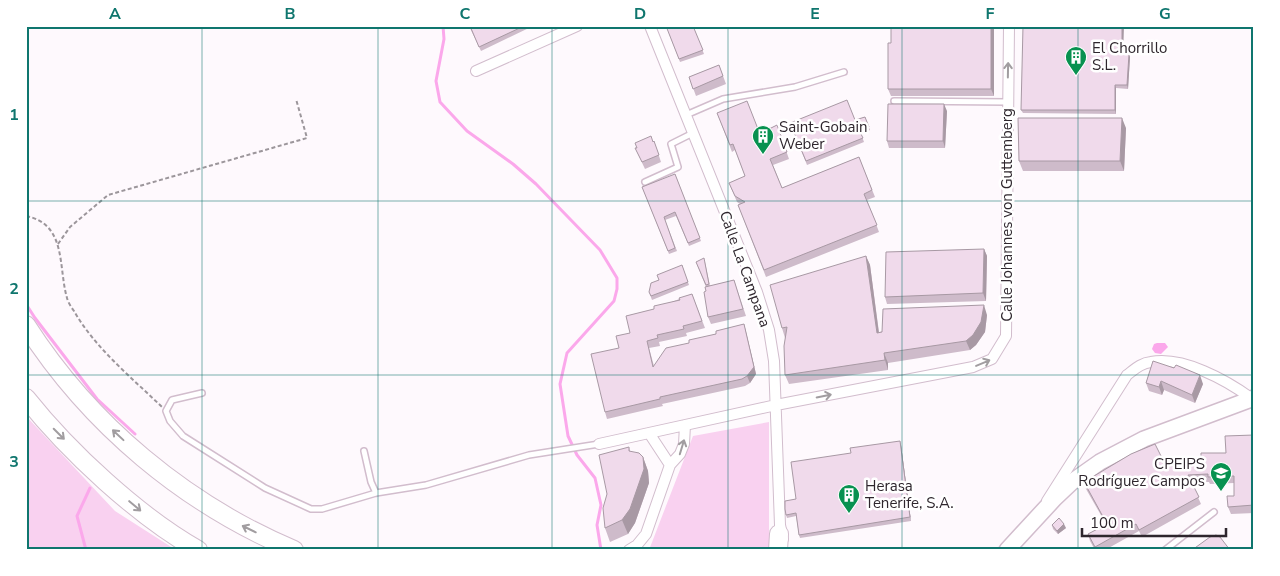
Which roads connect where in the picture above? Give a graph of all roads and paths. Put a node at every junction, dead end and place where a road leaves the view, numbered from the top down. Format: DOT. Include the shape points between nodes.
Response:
graph roads {
  1 [pos="577,26"];
  2 [pos="650,26"];
  3 [pos="1009,26"];
  4 [pos="476,71"];
  5 [pos="844,72"];
  6 [pos="296,99"];
  7 [pos="894,101"];
  8 [pos="1007,102"];
  9 [pos="686,115"];
  10 [pos="693,133"];
  11 [pos="645,182"];
  12 [pos="26,216"];
  13 [pos="58,244"];
  14 [pos="26,325"];
  15 [pos="202,393"];
  16 [pos="26,398"];
  17 [pos="1253,398"];
  18 [pos="776,405"];
  19 [pos="166,411"];
  20 [pos="685,425"];
  21 [pos="649,433"];
  22 [pos="599,444"];
  23 [pos="364,451"];
  24 [pos="670,465"];
  25 [pos="376,493"];
  26 [pos="1043,511"];
  27 [pos="1214,512"];
  28 [pos="780,542"];
  29 [pos="198,550"];
  30 [pos="294,550"];
  31 [pos="629,550"];
  32 [pos="1007,550"];
  33 [pos="1015,550"];
  34 [pos="1165,550"];
  1 -- 4 [label="street"];
  2 -- 9 [label="street, Calle La Campana"];
  8 -- 3 [label="street, Calle Johannes von Guttemberg, one-way"];
  5 -- 9 [label="lane" via="794,87 723,98"];
  6 -- 13 [label="path" via="306,138 108,195 70,227"];
  7 -- 8 [label="lane"];
  18 -- 8 [label="street, Calle Johannes von Guttemberg, one-way" via="973,367 992,359 1006,336"];
  9 -- 10 [label="street, Calle La Campana"];
  10 -- 11 [label="lane" via="671,144 678,168"];
  10 -- 18 [label="street, Calle La Campana" via="769,330"];
  12 -- 13 [label="path" via="37,218 49,227"];
  13 -- 19 [label="path" via="67,299 83,327"];
  30 -- 14 [label="highway, one-way" via="238,524 200,501 135,450 104,423"];
  15 -- 19 [label="lane" via="172,400"];
  16 -- 29 [label="highway, one-way" via="98,474 142,512"];
  17 -- 26 [label="main road" via="1144,439 1100,462 1073,481"];
  17 -- 26 [label="street" via="1235,386 1176,361 1139,366 1127,375 1050,494"];
  18 -- 20 [label="street, Calle Johannes von Guttemberg"];
  18 -- 28 [label="street, Calle La Campana"];
  19 -- 25 [label="lane" via="183,436 265,488 310,509 322,509"];
  20 -- 21 [label="street, Calle Johannes von Guttemberg"];
  24 -- 20 [label="street, one-way" via="684,444"];
  21 -- 22 [label="street, Calle Johannes von Guttemberg"];
  21 -- 24 [label="street"];
  22 -- 25 [label="lane" via="529,455 426,485"];
  23 -- 25 [label="lane" via="370,482"];
  24 -- 31 [label="street" via="646,534"];
  26 -- 32 [label="main road"];
  26 -- 33 [label="main road"];
  27 -- 34 [label="lane"];
}
